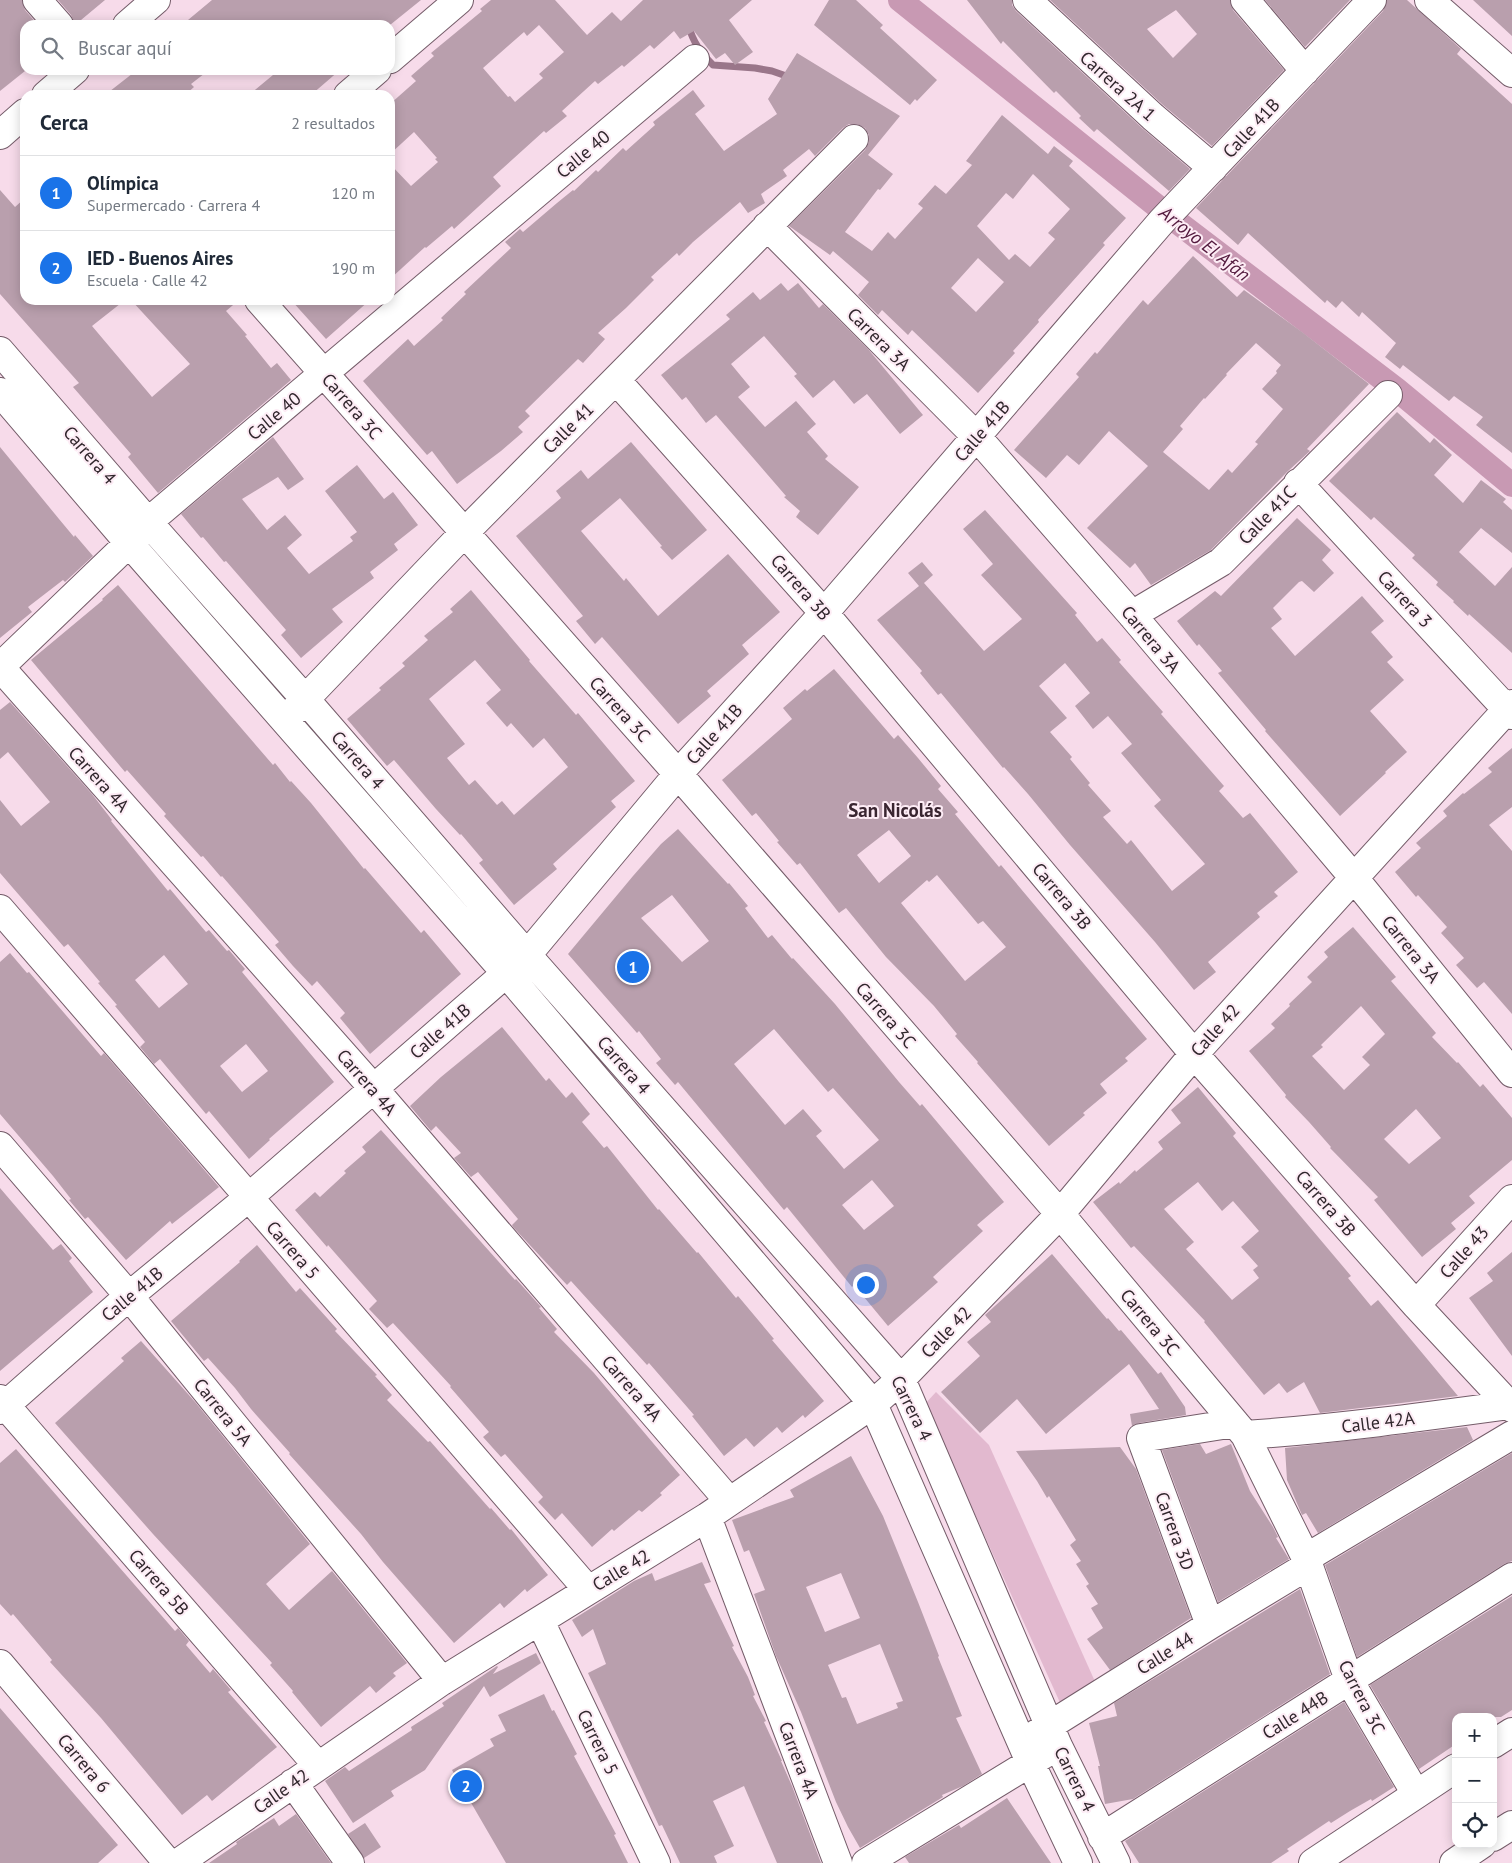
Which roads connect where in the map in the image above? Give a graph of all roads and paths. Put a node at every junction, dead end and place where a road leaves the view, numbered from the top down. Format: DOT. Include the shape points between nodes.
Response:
graph roads {
  1 [pos="37,0"];
  2 [pos="156,0"];
  3 [pos="459,0"];
  4 [pos="1027,0"];
  5 [pos="1245,0"];
  6 [pos="1372,0"];
  7 [pos="1429,0"];
  8 [pos="55,20"];
  9 [pos="133,20"];
  10 [pos="395,55"];
  11 [pos="696,59"];
  12 [pos="1305,71"];
  13 [pos="1512,73"];
  14 [pos="371,75"];
  15 [pos="354,90"];
  16 [pos="20,117"];
  17 [pos="0,134"];
  18 [pos="854,139"];
  19 [pos="1212,168"];
  20 [pos="767,226"];
  21 [pos="262,305"];
  22 [pos="0,350"];
  23 [pos="324,374"];
  24 [pos="616,380"];
  25 [pos="0,392"];
  26 [pos="1388,395"];
  27 [pos="977,436"];
  28 [pos="1298,483"];
  29 [pos="148,522"];
  30 [pos="464,533"];
  31 [pos="129,543"];
  32 [pos="824,613"];
  33 [pos="1132,615"];
  34 [pos="0,667"];
  35 [pos="305,698"];
  36 [pos="1510,709"];
  37 [pos="286,721"];
  38 [pos="678,774"];
  39 [pos="1354,878"];
  40 [pos="0,909"];
  41 [pos="527,955"];
  42 [pos="506,973"];
  43 [pos="1194,1054"];
  44 [pos="1512,1073"];
  45 [pos="374,1089"];
  46 [pos="0,1146"];
  47 [pos="248,1198"];
  48 [pos="1512,1200"];
  49 [pos="1060,1214"];
  50 [pos="129,1296"];
  51 [pos="1416,1305"];
  52 [pos="901,1379"];
  53 [pos="873,1404"];
  54 [pos="2,1405"];
  55 [pos="1511,1407"];
  56 [pos="1240,1429"];
  57 [pos="1512,1435"];
  58 [pos="1140,1438"];
  59 [pos="729,1501"];
  60 [pos="707,1517"];
  61 [pos="1307,1562"];
  62 [pos="1512,1577"];
  63 [pos="588,1590"];
  64 [pos="540,1621"];
  65 [pos="1210,1624"];
  66 [pos="0,1664"];
  67 [pos="1349,1680"];
  68 [pos="442,1681"];
  69 [pos="1512,1732"];
  70 [pos="1054,1736"];
  71 [pos="1497,1741"];
  72 [pos="1025,1752"];
  73 [pos="318,1766"];
  74 [pos="1452,1771"];
  75 [pos="293,1783"];
  76 [pos="1416,1794"];
  77 [pos="1512,1825"];
  78 [pos="1497,1834"];
  79 [pos="1102,1837"];
  80 [pos="1476,1848"];
  81 [pos="880,1859"];
  82 [pos="168,1863"];
  83 [pos="178,1863"];
  84 [pos="350,1863"];
  85 [pos="656,1863"];
  86 [pos="838,1863"];
  87 [pos="1078,1863"];
  88 [pos="1116,1863"];
  89 [pos="1313,1863"];
  90 [pos="1454,1863"];
  1 -- 8 [label="street"];
  2 -- 9 [label="street"];
  3 -- 10 [label="street"];
  4 -- 19 [label="street, Carrera 2A 1"];
  5 -- 12 [label="street"];
  6 -- 12 [label="street, Calle 41B"];
  7 -- 13 [label="street"];
  11 -- 23 [label="street, Calle 40"];
  12 -- 19 [label="street, Calle 41B"];
  14 -- 15 [label="street"];
  16 -- 17 [label="street"];
  18 -- 20 [label="street, Calle 41"];
  19 -- 27 [label="street, Calle 41B" via="1162,221"];
  20 -- 24 [label="street, Calle 41"];
  20 -- 27 [label="street, Carrera 3A"];
  21 -- 23 [label="street, Carrera 3C"];
  22 -- 29 [label="street, Carrera 4"];
  23 -- 29 [label="street, Calle 40"];
  23 -- 30 [label="street, Carrera 3C"];
  24 -- 30 [label="street, Calle 41"];
  24 -- 32 [label="street, Carrera 3B"];
  25 -- 31 [label="street, Carrera 4"];
  26 -- 28 [label="street, Calle 41C"];
  27 -- 32 [label="street, Calle 41B"];
  27 -- 33 [label="street, Carrera 3A"];
  28 -- 33 [label="street, Calle 41C" via="1221,562"];
  28 -- 36 [label="street, Carrera 3"];
  29 -- 31 [label="street, Calle 40"];
  29 -- 35 [label="street, Carrera 4"];
  30 -- 35 [label="street, Calle 41"];
  30 -- 38 [label="street, Carrera 3C"];
  31 -- 34 [label="street, Calle 40"];
  31 -- 37 [label="street, Carrera 4"];
  32 -- 38 [label="street, Calle 41B"];
  32 -- 43 [label="street, Carrera 3B"];
  33 -- 39 [label="street, Carrera 3A"];
  34 -- 45 [label="street, Carrera 4A"];
  35 -- 37 [label="street, Calle 41"];
  35 -- 41 [label="street, Carrera 4"];
  36 -- 39 [label="street, Calle 42"];
  37 -- 42 [label="street, Carrera 4"];
  38 -- 41 [label="street, Calle 41B"];
  38 -- 49 [label="street, Carrera 3C"];
  39 -- 43 [label="street, Calle 42"];
  39 -- 44 [label="street, Carrera 3A"];
  40 -- 47 [label="street, Carrera 5"];
  41 -- 42 [label="street, Calle 41B"];
  41 -- 52 [label="street, Carrera 4"];
  42 -- 45 [label="street, Calle 41B"];
  42 -- 53 [label="street, Carrera 4"];
  43 -- 49 [label="street, Calle 42"];
  43 -- 51 [label="street, Carrera 3B"];
  45 -- 47 [label="street, Calle 41B"];
  45 -- 59 [label="street, Carrera 4A"];
  46 -- 50 [label="street, Carrera 5A"];
  47 -- 50 [label="street, Calle 41B"];
  47 -- 63 [label="street, Carrera 5"];
  48 -- 51 [label="street, Calle 43"];
  49 -- 52 [label="street, Calle 42"];
  49 -- 56 [label="street, Carrera 3C"];
  50 -- 54 [label="street, Calle 41B"];
  50 -- 68 [label="street, Carrera 5A"];
  51 -- 55 [label="street, Carrera 3B"];
  52 -- 53 [label="street, Calle 42"];
  52 -- 70 [label="street, Carrera 4"];
  53 -- 59 [label="street, Calle 42"];
  53 -- 72 [label="street, Carrera 4"];
  54 -- 73 [label="street, Carrera 5B"];
  55 -- 56 [label="street, Calle 42A" via="1312,1430"];
  56 -- 58 [label="street, Calle 42A"];
  56 -- 61 [label="street, Carrera 3C"];
  57 -- 61 [label="street, Calle 44"];
  58 -- 65 [label="street, Carrera 3D"];
  59 -- 60 [label="street, Calle 42"];
  60 -- 63 [label="street, Calle 42"];
  60 -- 86 [label="street, Carrera 4A"];
  61 -- 65 [label="street, Calle 44"];
  61 -- 67 [label="street, Carrera 3C"];
  62 -- 67 [label="street, Calle 44B"];
  63 -- 64 [label="street, Calle 42"];
  64 -- 68 [label="street, Calle 42"];
  64 -- 85 [label="street, Carrera 5"];
  65 -- 70 [label="street, Calle 44"];
  66 -- 82 [label="street, Carrera 6"];
  67 -- 76 [label="street, Carrera 3C"];
  67 -- 79 [label="street, Calle 44B"];
  68 -- 73 [label="street, Calle 42"];
  69 -- 71 [label="street"];
  70 -- 72 [label="street, Calle 44"];
  70 -- 79 [label="street, Carrera 4"];
  72 -- 81 [label="street, Calle 44"];
  72 -- 87 [label="street, Carrera 4"];
  73 -- 75 [label="street, Calle 42"];
  74 -- 76 [label="street"];
  75 -- 83 [label="street, Calle 42"];
  75 -- 84 [label="street"];
  76 -- 89 [label="street"];
  77 -- 78 [label="street"];
  79 -- 88 [label="street, Carrera 4"];
  80 -- 90 [label="street"];
}
